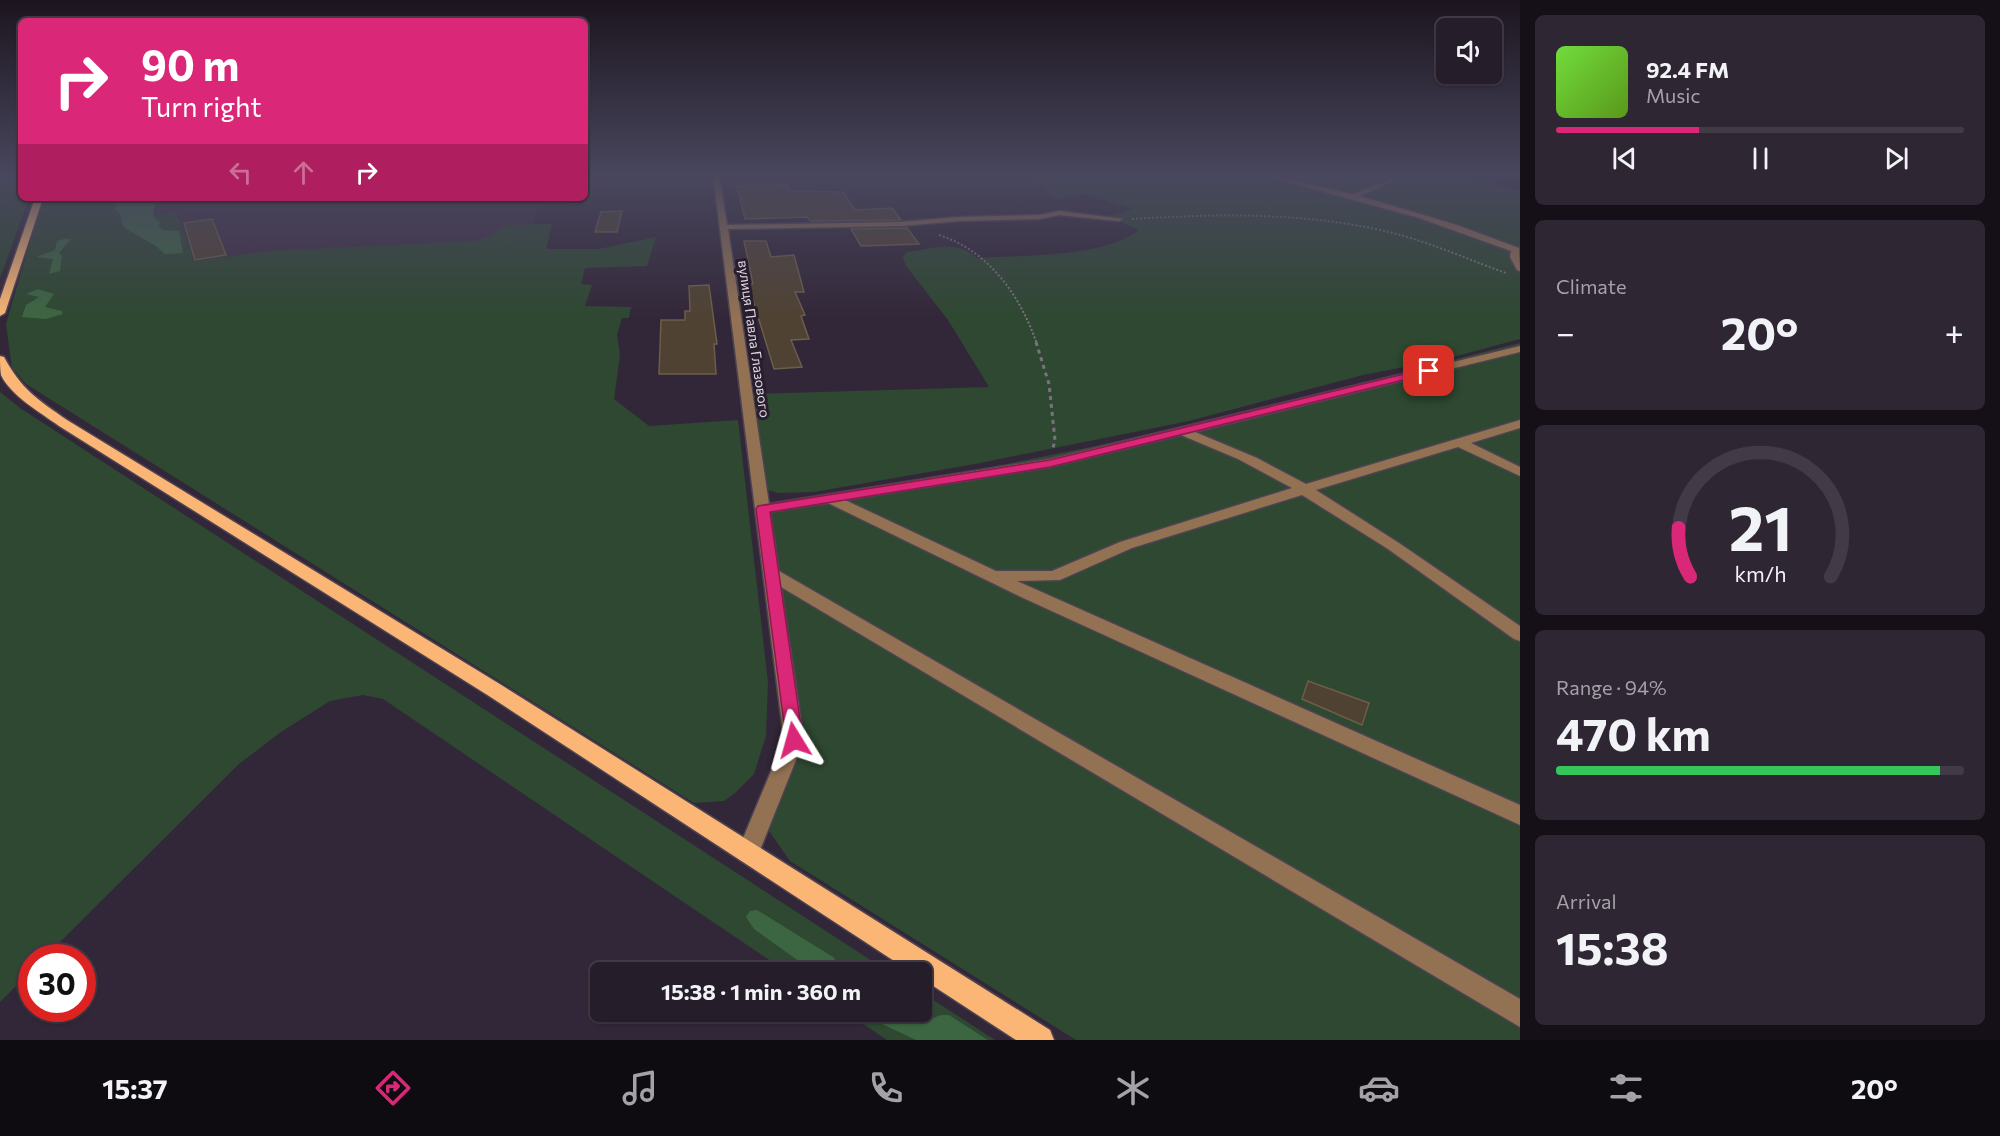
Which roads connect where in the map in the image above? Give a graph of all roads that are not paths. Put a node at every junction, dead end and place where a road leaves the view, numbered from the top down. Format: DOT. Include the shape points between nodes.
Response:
graph roads {
  1 [pos="31,223"];
  2 [pos="722,223"];
  3 [pos="918,223"];
  4 [pos="1437,223"];
  5 [pos="723,227"];
  6 [pos="1520,268"];
  7 [pos="0,313"];
  8 [pos="1520,349"];
  9 [pos="0,365"];
  10 [pos="1520,424"];
  11 [pos="1182,431"];
  12 [pos="1458,442"];
  13 [pos="1520,472"];
  14 [pos="1302,489"];
  15 [pos="829,498"];
  16 [pos="763,509"];
  17 [pos="771,574"];
  18 [pos="994,576"];
  19 [pos="1520,635"];
  20 [pos="1520,815"];
  21 [pos="748,853"];
  22 [pos="1520,1014"];
  23 [pos="1040,1040"];
  1 -- 7 [label="main road"];
  2 -- 5 [label="street, вулиця Павла Глазового"];
  3 -- 5 [label="street"];
  4 -- 6 [label="street" via="1516,250 1514,257"];
  5 -- 16 [label="street, вулиця Павла Глазового"];
  8 -- 11 [label="street"];
  9 -- 21 [label="main road" via="24,394 63,423 496,691"];
  10 -- 12 [label="street"];
  11 -- 14 [label="street" via="1260,465"];
  11 -- 15 [label="street" via="1050,463"];
  12 -- 13 [label="street"];
  12 -- 14 [label="street"];
  14 -- 18 [label="street" via="1126,545 1054,576"];
  14 -- 19 [label="street" via="1392,543"];
  15 -- 16 [label="street"];
  15 -- 18 [label="street"];
  16 -- 17 [label="street, вулиця Павла Глазового"];
  17 -- 21 [label="street, вулиця Павла Глазового" via="794,740"];
  17 -- 22 [label="street"];
  18 -- 20 [label="street"];
  21 -- 23 [label="main road"];
}
